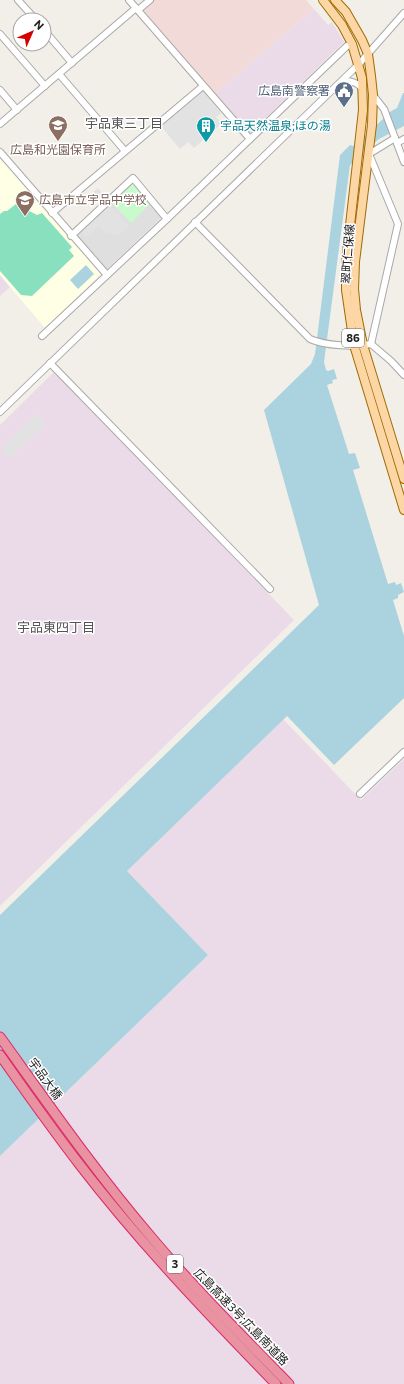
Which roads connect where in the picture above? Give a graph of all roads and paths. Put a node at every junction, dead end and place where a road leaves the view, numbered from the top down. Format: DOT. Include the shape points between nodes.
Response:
graph roads {
  1 [pos="18,0"];
  2 [pos="129,0"];
  3 [pos="150,0"];
  4 [pos="323,0"];
  5 [pos="335,0"];
  6 [pos="137,9"];
  7 [pos="29,12"];
  8 [pos="404,13"];
  9 [pos="0,34"];
  10 [pos="52,39"];
  11 [pos="352,44"];
  12 [pos="368,54"];
  13 [pos="72,62"];
  14 [pos="359,64"];
  15 [pos="60,74"];
  16 [pos="338,84"];
  17 [pos="45,86"];
  18 [pos="203,86"];
  19 [pos="0,90"];
  20 [pos="363,94"];
  21 [pos="373,95"];
  22 [pos="17,110"];
  23 [pos="0,124"];
  24 [pos="250,139"];
  25 [pos="395,139"];
  26 [pos="404,139"];
  27 [pos="125,151"];
  28 [pos="0,152"];
  29 [pos="369,152"];
  30 [pos="404,162"];
  31 [pos="52,213"];
  32 [pos="167,219"];
  33 [pos="196,222"];
  34 [pos="71,236"];
  35 [pos="107,275"];
  36 [pos="42,336"];
  37 [pos="367,344"];
  38 [pos="354,345"];
  39 [pos="50,363"];
  40 [pos="404,376"];
  41 [pos="0,412"];
  42 [pos="393,473"];
  43 [pos="403,473"];
  44 [pos="404,510"];
  45 [pos="270,589"];
  46 [pos="404,752"];
  47 [pos="360,794"];
  48 [pos="0,1037"];
  49 [pos="0,1055"];
  50 [pos="71,1135"];
  51 [pos="62,1142"];
  52 [pos="276,1384"];
  53 [pos="289,1384"];
  1 -- 7 [label="street"];
  2 -- 6 [label="street"];
  3 -- 6 [label="street"];
  4 -- 11 [label="main road, 翠町仁保線 / 86" via="342,25"];
  5 -- 12 [label="main road, 翠町仁保線 / 86" via="346,12"];
  6 -- 13 [label="street"];
  6 -- 18 [label="street"];
  8 -- 12 [label="street"];
  9 -- 17 [label="street"];
  10 -- 13 [label="street"];
  11 -- 14 [label="main road, 翠町仁保線 / 86"];
  11 -- 24 [label="street"];
  12 -- 14 [label="street"];
  12 -- 21 [label="main road, 翠町仁保線 / 86"];
  13 -- 15 [label="street"];
  14 -- 16 [label="street"];
  14 -- 20 [label="main road, 翠町仁保線 / 86"];
  15 -- 17 [label="street"];
  15 -- 27 [label="street"];
  16 -- 20 [label="street" via="345,81 356,83 360,85"];
  16 -- 33 [label="street"];
  17 -- 22 [label="street"];
  18 -- 24 [label="street"];
  18 -- 27 [label="street"];
  19 -- 22 [label="street"];
  20 -- 38 [label="main road, 翠町仁保線 / 86" via="361,136 346,262 346,290"];
  21 -- 25 [label="street" via="385,112"];
  21 -- 29 [label="main road, 翠町仁保線 / 86"];
  22 -- 23 [label="street"];
  24 -- 32 [label="street"];
  25 -- 26 [label="street"];
  25 -- 29 [label="street"];
  25 -- 30 [label="street"];
  27 -- 31 [label="street"];
  28 -- 31 [label="street"];
  29 -- 37 [label="main road, 翠町仁保線 / 86" via="354,289 356,310"];
  29 -- 37 [label="street" via="398,224"];
  31 -- 34 [label="street"];
  32 -- 34 [label="street" via="133,178"];
  32 -- 35 [label="street"];
  33 -- 38 [label="street" via="310,339"];
  33 -- 39 [label="street"];
  34 -- 35 [label="street"];
  35 -- 36 [label="street"];
  37 -- 38 [label="street"];
  37 -- 40 [label="street" via="391,361"];
  37 -- 43 [label="main road, 翠町仁保線 / 86"];
  38 -- 42 [label="main road, 翠町仁保線 / 86"];
  39 -- 41 [label="street"];
  39 -- 45 [label="street"];
  42 -- 43 [label="street"];
  42 -- 44 [label="main road, 翠町仁保線 / 86"];
  46 -- 47 [label="street"];
  48 -- 50 [label="highway, 宇品大橋 / 3"];
  49 -- 51 [label="highway, 宇品大橋 / 3"];
  50 -- 53 [label="highway, 広島高速3号;広島南道路 / 3" via="157,1244"];
  51 -- 52 [label="highway, 広島高速3号;広島南道路 / 3" via="188,1292"];
}
